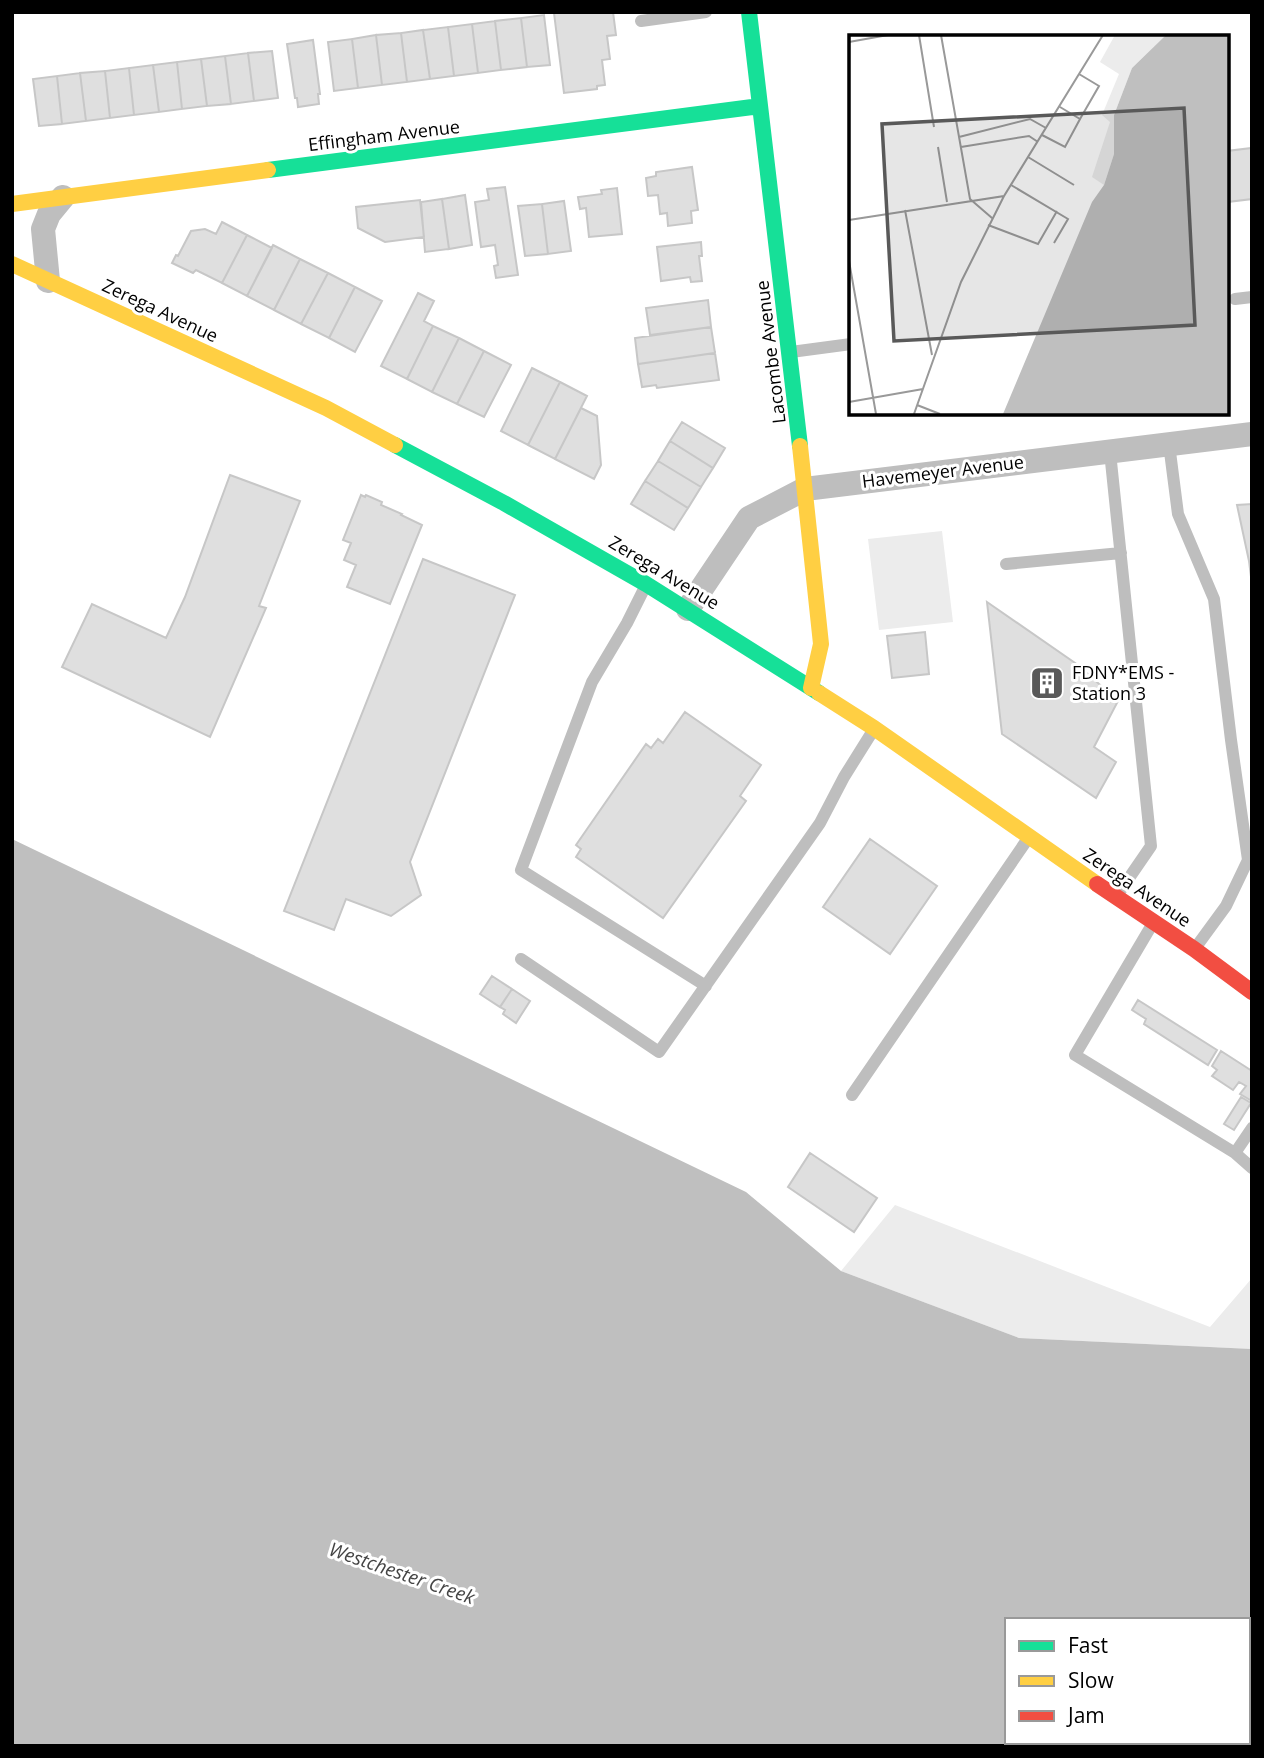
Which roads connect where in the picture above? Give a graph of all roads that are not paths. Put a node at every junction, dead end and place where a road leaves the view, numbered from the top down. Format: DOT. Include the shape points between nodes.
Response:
graph roads {
  1 [pos="706,12"];
  2 [pos="749,12"];
  3 [pos="641,21"];
  4 [pos="760,106"];
  5 [pos="63,197"];
  6 [pos="12,204"];
  7 [pos="12,264"];
  8 [pos="48,281"];
  9 [pos="1252,297"];
  10 [pos="1235,299"];
  11 [pos="849,344"];
  12 [pos="790,352"];
  13 [pos="1252,434"];
  14 [pos="1169,444"];
  15 [pos="1110,452"];
  16 [pos="805,489"];
  17 [pos="1121,554"];
  18 [pos="1006,564"];
  19 [pos="646,584"];
  20 [pos="688,609"];
  21 [pos="811,688"];
  22 [pos="874,728"];
  23 [pos="1029,836"];
  24 [pos="1116,897"];
  25 [pos="1154,923"];
  26 [pos="1194,949"];
  27 [pos="521,959"];
  28 [pos="706,986"];
  29 [pos="1252,992"];
  30 [pos="852,1095"];
  31 [pos="1252,1128"];
  32 [pos="1235,1153"];
  33 [pos="1252,1168"];
  1 -- 3 [label="lane"];
  2 -- 4 [label="street, Lacombe Avenue"];
  4 -- 5 [label="street, Effingham Avenue"];
  4 -- 12 [label="street, Lacombe Avenue"];
  5 -- 6 [label="street, Effingham Avenue"];
  5 -- 8 [label="street" via="43,229"];
  7 -- 8 [label="street, Zerega Avenue"];
  8 -- 19 [label="street, Zerega Avenue" via="326,408"];
  9 -- 10 [label="lane"];
  11 -- 12 [label="lane"];
  12 -- 16 [label="street, Lacombe Avenue"];
  13 -- 14 [label="street, Havemeyer Avenue"];
  14 -- 15 [label="street, Havemeyer Avenue"];
  14 -- 26 [label="lane" via="1178,514 1214,599 1248,860 1226,906"];
  15 -- 16 [label="street, Havemeyer Avenue"];
  15 -- 17 [label="lane"];
  16 -- 20 [label="street, Havemeyer Avenue" via="749,518"];
  16 -- 21 [label="street, Lacombe Avenue" via="821,644"];
  17 -- 18 [label="lane"];
  17 -- 24 [label="lane" via="1151,846"];
  19 -- 20 [label="street, Zerega Avenue"];
  19 -- 28 [label="lane" via="592,682 521,870"];
  20 -- 21 [label="street, Zerega Avenue"];
  21 -- 22 [label="street, Zerega Avenue"];
  22 -- 23 [label="street, Zerega Avenue"];
  22 -- 28 [label="lane" via="820,823"];
  23 -- 24 [label="street, Zerega Avenue"];
  23 -- 30 [label="lane"];
  24 -- 25 [label="street, Zerega Avenue"];
  25 -- 26 [label="street, Zerega Avenue"];
  25 -- 32 [label="lane" via="1075,1055"];
  26 -- 29 [label="street, Zerega Avenue"];
  27 -- 28 [label="lane" via="659,1052"];
  31 -- 32 [label="lane"];
  32 -- 33 [label="lane"];
}
